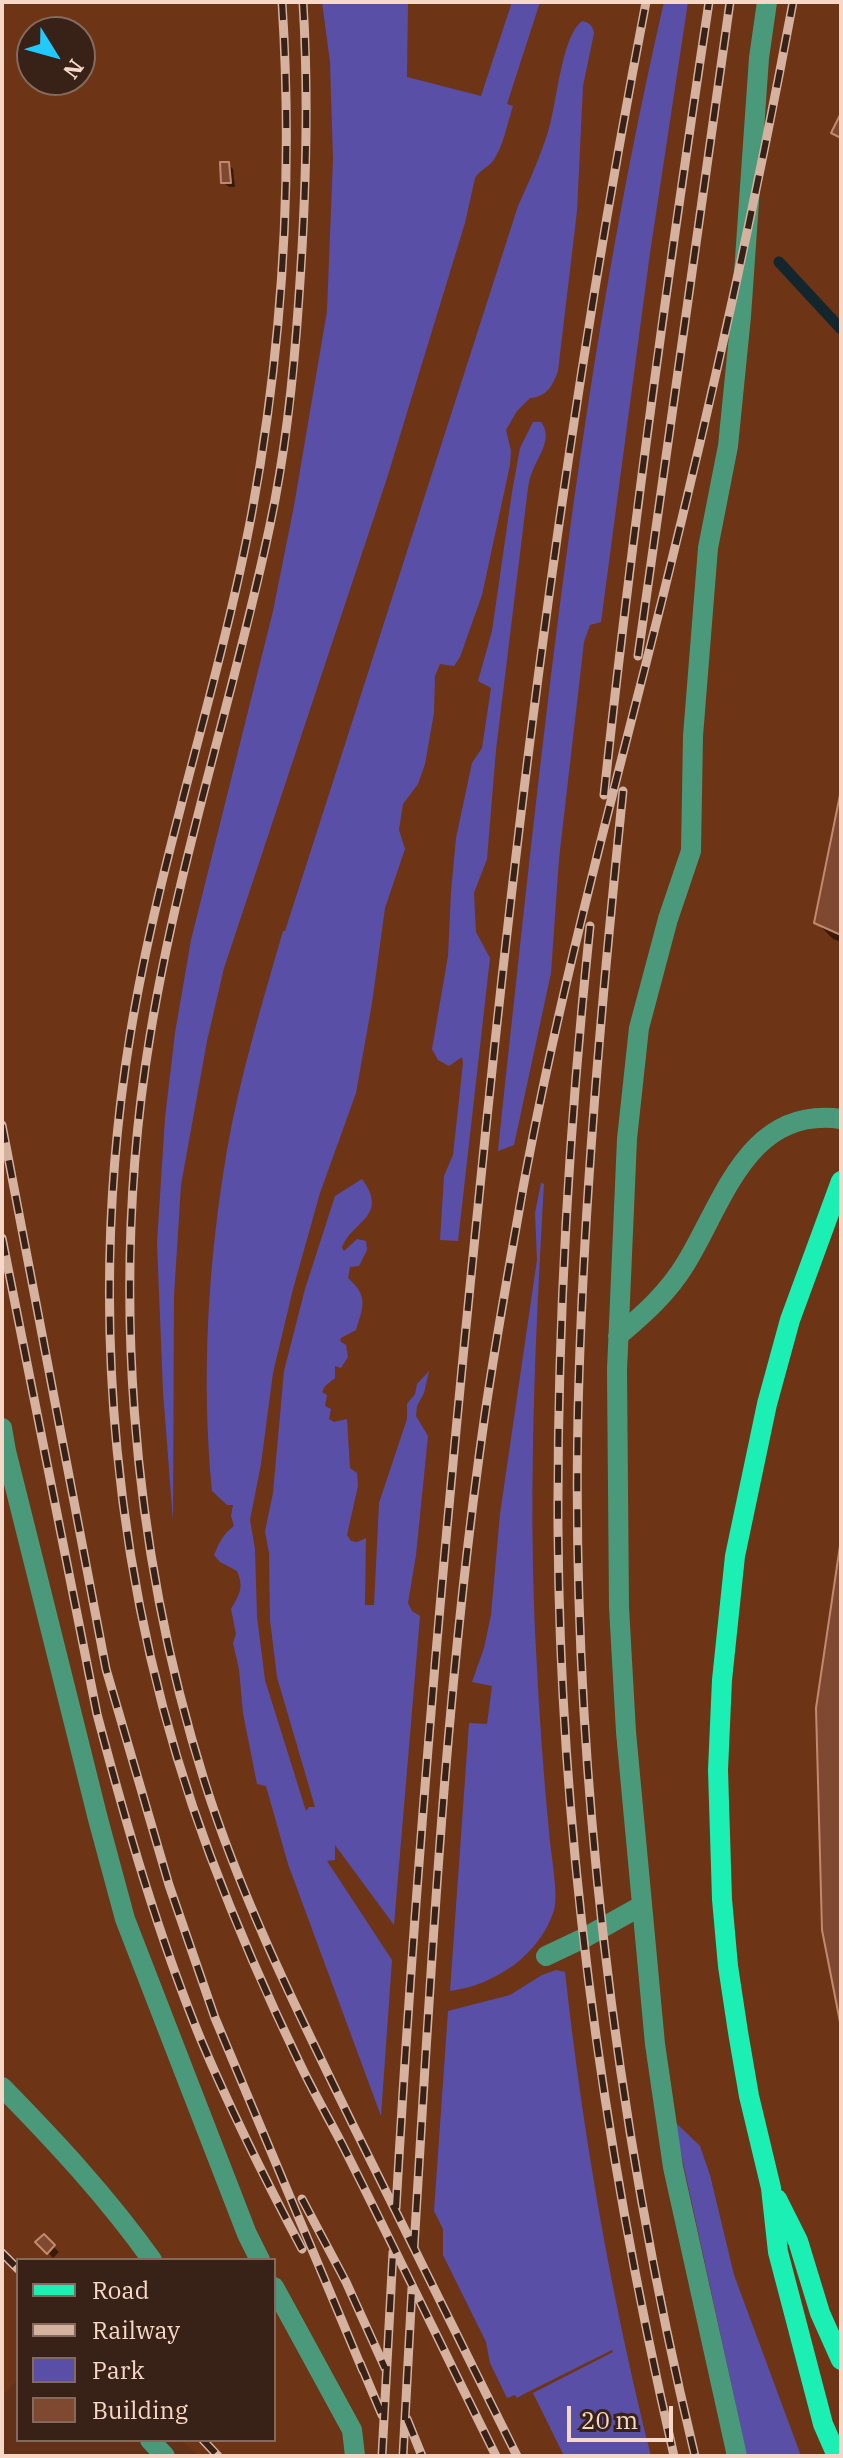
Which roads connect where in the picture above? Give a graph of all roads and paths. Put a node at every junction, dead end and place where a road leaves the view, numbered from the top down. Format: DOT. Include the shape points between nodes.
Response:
graph roads {
  1 [pos="767,2"];
  2 [pos="841,1119"];
  3 [pos="841,1181"];
  4 [pos="618,1336"];
  5 [pos="2,1428"];
  6 [pos="641,1906"];
  7 [pos="546,1956"];
  8 [pos="2,2087"];
  9 [pos="771,2188"];
  10 [pos="151,2258"];
  11 [pos="259,2258"];
  12 [pos="276,2291"];
  13 [pos="841,2360"];
  14 [pos="355,2456"];
  15 [pos="737,2456"];
  16 [pos="837,2456"];
  1 -- 4 [label="lane" via="728,446 708,548 693,736 691,851 639,1028 627,1139"];
  2 -- 4 [label="lane" via="820,1116 793,1123 773,1132 743,1161 685,1264 654,1306"];
  3 -- 9 [label="main road" via="790,1320 767,1404 735,1556 722,1680 719,1836 728,1966 749,2096"];
  4 -- 6 [label="lane" via="619,1607"];
  5 -- 11 [label="lane" via="125,1919"];
  6 -- 7 [label="lane"];
  6 -- 15 [label="lane" via="673,2167"];
  8 -- 10 [label="lane" via="65,2152"];
  9 -- 13 [label="main road" via="798,2241"];
  9 -- 16 [label="main road" via="778,2252 823,2424"];
  12 -- 14 [label="lane" via="352,2430"];
}
